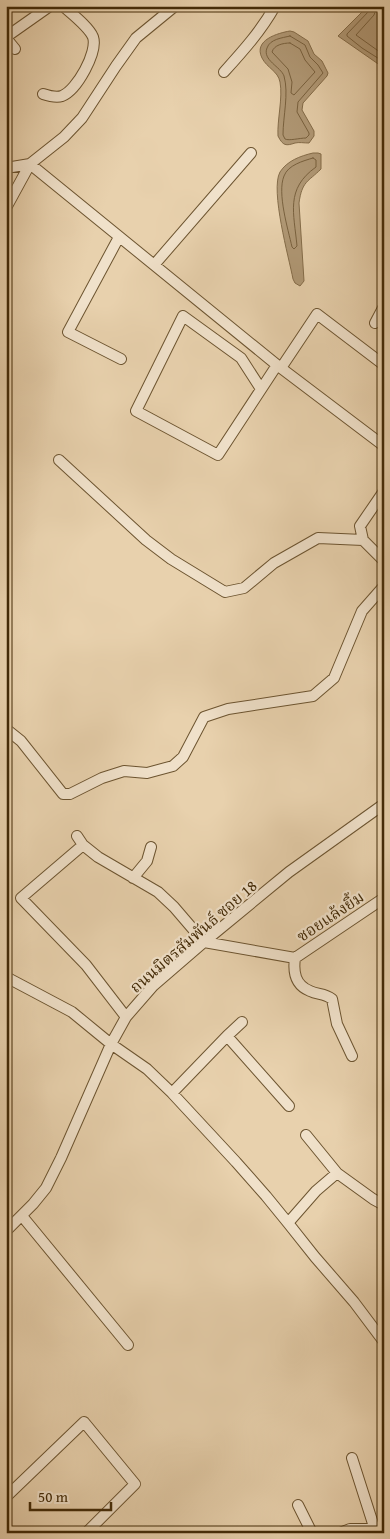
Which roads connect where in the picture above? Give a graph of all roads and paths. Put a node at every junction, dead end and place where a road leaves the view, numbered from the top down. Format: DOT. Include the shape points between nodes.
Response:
graph roads {
  1 [pos="50,6"];
  2 [pos="63,6"];
  3 [pos="175,6"];
  4 [pos="275,6"];
  5 [pos="6,38"];
  6 [pos="15,50"];
  7 [pos="224,72"];
  8 [pos="43,94"];
  9 [pos="252,153"];
  10 [pos="30,164"];
  11 [pos="6,168"];
  12 [pos="6,208"];
  13 [pos="119,237"];
  14 [pos="154,265"];
  15 [pos="384,306"];
  16 [pos="375,323"];
  17 [pos="121,359"];
  18 [pos="384,365"];
  19 [pos="279,367"];
  20 [pos="261,389"];
  21 [pos="384,446"];
  22 [pos="59,460"];
  23 [pos="384,492"];
  24 [pos="363,540"];
  25 [pos="384,561"];
  26 [pos="384,586"];
  27 [pos="6,729"];
  28 [pos="384,804"];
  29 [pos="151,847"];
  30 [pos="132,878"];
  31 [pos="382,902"];
  32 [pos="204,942"];
  33 [pos="295,958"];
  34 [pos="6,977"];
  35 [pos="126,1017"];
  36 [pos="242,1022"];
  37 [pos="227,1036"];
  38 [pos="111,1044"];
  39 [pos="352,1056"];
  40 [pos="172,1093"];
  41 [pos="290,1106"];
  42 [pos="306,1135"];
  43 [pos="337,1173"];
  44 [pos="384,1205"];
  45 [pos="22,1216"];
  46 [pos="288,1223"];
  47 [pos="6,1231"];
  48 [pos="384,1342"];
  49 [pos="128,1345"];
  50 [pos="352,1458"];
  51 [pos="6,1497"];
  52 [pos="298,1506"];
  53 [pos="376,1531"];
  54 [pos="86,1533"];
  55 [pos="312,1533"];
  56 [pos="340,1533"];
  1 -- 5 [label="street"];
  2 -- 8 [label="street" via="92,35 92,53 84,71 67,93 55,97"];
  3 -- 10 [label="street" via="136,38 82,118"];
  4 -- 7 [label="street" via="251,43"];
  5 -- 6 [label="street"];
  9 -- 14 [label="street"];
  10 -- 11 [label="street"];
  10 -- 12 [label="street"];
  10 -- 13 [label="street"];
  13 -- 14 [label="street"];
  13 -- 17 [label="street" via="68,332"];
  14 -- 19 [label="street"];
  15 -- 16 [label="street"];
  18 -- 19 [label="street" via="318,314"];
  19 -- 20 [label="street"];
  19 -- 21 [label="street"];
  20 -- 20 [label="street" via="218,456 136,411 183,316 241,358"];
  22 -- 24 [label="street" via="146,540 225,592 244,588 274,563 318,538"];
  23 -- 24 [label="street" via="360,526"];
  24 -- 25 [label="street"];
  26 -- 27 [label="street" via="362,610 334,678 313,696 228,708 204,717 183,756 173,766 148,773 124,771 63,794 20,741"];
  28 -- 32 [label="street, ถนนมิตรสัมพันธ์ ซอย 18" via="289,872"];
  29 -- 30 [label="street" via="147,862"];
  30 -- 32 [label="street" via="158,892"];
  30 -- 35 [label="street" via="98,857 80,841 21,898 86,965"];
  31 -- 33 [label="street, ซอยแล้งยิ้ม"];
  32 -- 33 [label="street, ซอยแล้งยิ้ม"];
  32 -- 35 [label="street, ถนนมิตรสัมพันธ์ ซอย 18" via="153,986"];
  33 -- 39 [label="street" via="293,969 298,982 310,991 332,999 337,1024"];
  34 -- 38 [label="street" via="72,1012"];
  35 -- 38 [label="street, ถนนมิตรสัมพันธ์ ซอย 18"];
  36 -- 37 [label="street"];
  37 -- 40 [label="street"];
  37 -- 41 [label="street"];
  38 -- 40 [label="street" via="147,1069"];
  38 -- 45 [label="street, ถนนมิตรสัมพันธ์ ซอย 18" via="50,1180"];
  40 -- 46 [label="street"];
  42 -- 43 [label="street"];
  43 -- 44 [label="street"];
  43 -- 46 [label="street"];
  45 -- 47 [label="street, ถนนมิตรสัมพันธ์ ซอย 18"];
  45 -- 49 [label="street"];
  46 -- 48 [label="street"];
  50 -- 53 [label="street"];
  51 -- 54 [label="street" via="84,1422 135,1484"];
  52 -- 55 [label="street"];
  53 -- 56 [label="street" via="350,1529"];
}
